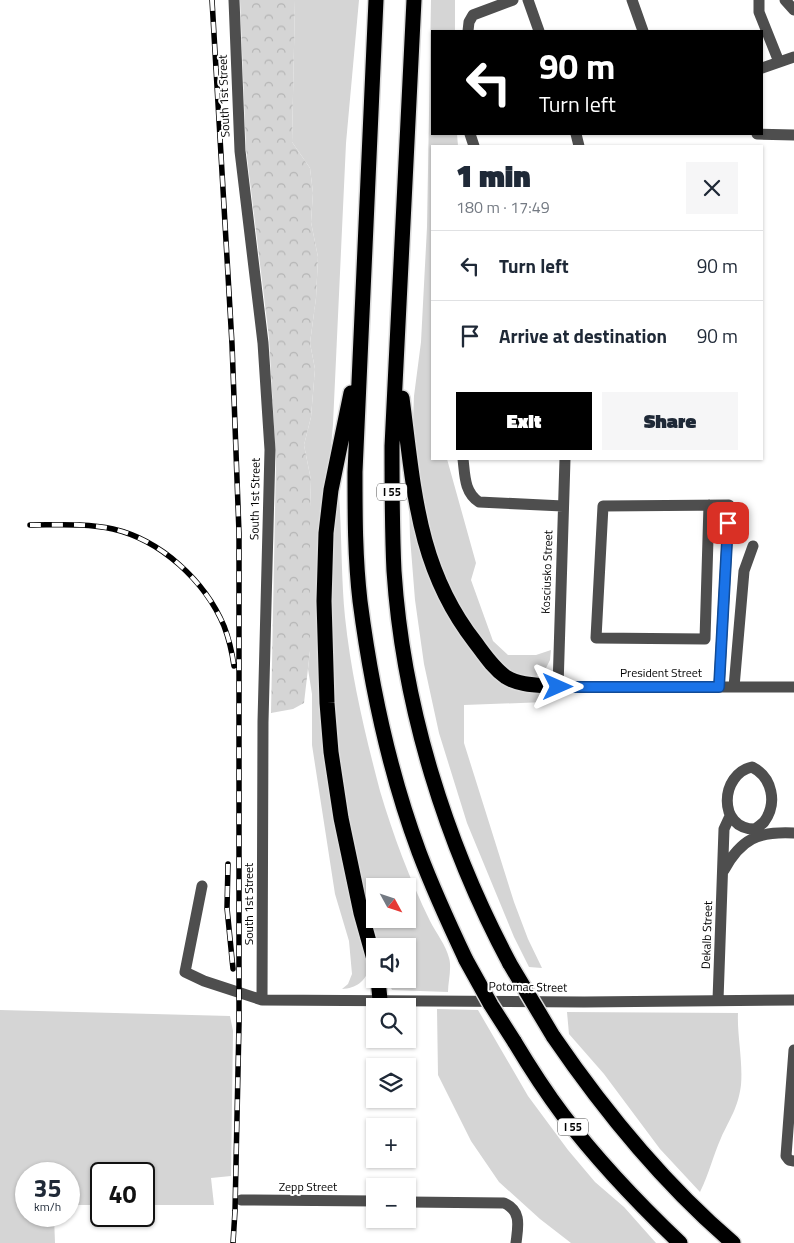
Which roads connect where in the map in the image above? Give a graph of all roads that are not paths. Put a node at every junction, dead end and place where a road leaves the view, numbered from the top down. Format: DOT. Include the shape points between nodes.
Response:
graph roads {
  1 [pos="234,0"];
  2 [pos="376,0"];
  3 [pos="414,0"];
  4 [pos="513,0"];
  5 [pos="528,0"];
  6 [pos="632,0"];
  7 [pos="759,0"];
  8 [pos="786,0"];
  9 [pos="794,10"];
  10 [pos="468,30"];
  11 [pos="539,30"];
  12 [pos="643,30"];
  13 [pos="794,57"];
  14 [pos="779,62"];
  15 [pos="763,68"];
  16 [pos="763,134"];
  17 [pos="794,135"];
  18 [pos="360,343"];
  19 [pos="396,360"];
  20 [pos="463,460"];
  21 [pos="565,460"];
  22 [pos="709,505"];
  23 [pos="563,506"];
  24 [pos="708,542"];
  25 [pos="727,542"];
  26 [pos="753,546"];
  27 [pos="558,687"];
  28 [pos="719,687"];
  29 [pos="734,687"];
  30 [pos="794,687"];
  31 [pos="730,816"];
  32 [pos="756,833"];
  33 [pos="794,833"];
  34 [pos="723,872"];
  35 [pos="202,886"];
  36 [pos="368,938"];
  37 [pos="262,1000"];
  38 [pos="366,1000"];
  39 [pos="416,1000"];
  40 [pos="718,1000"];
  41 [pos="794,1000"];
  42 [pos="794,1050"];
  43 [pos="794,1161"];
  44 [pos="241,1200"];
  45 [pos="366,1201"];
  46 [pos="416,1202"];
  47 [pos="516,1243"];
  48 [pos="680,1243"];
  49 [pos="733,1243"];
  1 -- 37 [label="street, South 1st Street" via="240,151 263,343 270,450 263,722"];
  2 -- 18 [label="highway, I 55"];
  3 -- 19 [label="highway, I 55"];
  4 -- 10 [label="street" via="473,15"];
  5 -- 11 [label="street"];
  6 -- 12 [label="street"];
  7 -- 14 [label="street" via="759,12"];
  8 -- 9 [label="street"];
  13 -- 14 [label="street"];
  14 -- 15 [label="street"];
  16 -- 17 [label="street"];
  18 -- 36 [label="highway" via="331,490 324,601 331,752 340,818"];
  18 -- 48 [label="highway, I 55, bridge" via="355,472 360,599 382,729 398,789 442,908 491,1005 563,1114 642,1207"];
  19 -- 27 [label="highway" via="419,523 442,588 469,634 506,677 529,684"];
  19 -- 49 [label="highway, I 55, bridge" via="392,446 394,572 412,695 446,819 494,933 553,1036 604,1108 654,1167"];
  20 -- 23 [label="street" via="466,484 473,498 480,502"];
  21 -- 23 [label="street, Kosciusko Street"];
  22 -- 24 [label="street"];
  22 -- 24 [label="street" via="603,506 596,638 705,639"];
  22 -- 25 [label="street" via="729,505"];
  23 -- 27 [label="street, Kosciusko Street"];
  24 -- 25 [label="street"];
  25 -- 28 [label="street"];
  26 -- 29 [label="street" via="744,571"];
  27 -- 28 [label="street, President Street"];
  28 -- 29 [label="street, President Street"];
  29 -- 30 [label="street, President Street"];
  31 -- 32 [label="street" via="735,823"];
  31 -- 32 [label="street" via="728,798 734,776 752,766 761,771 772,792 771,808"];
  31 -- 34 [label="street, Dekalb Street" via="724,829"];
  32 -- 33 [label="street, Dekalb Street"];
  32 -- 34 [label="street, Dekalb Street" via="738,848"];
  34 -- 40 [label="street, Dekalb Street"];
  35 -- 37 [label="street, Potomac Street" via="185,972"];
  37 -- 38 [label="street, Potomac Street"];
  39 -- 40 [label="street, Potomac Street"];
  40 -- 41 [label="street, Potomac Street"];
  42 -- 43 [label="street" via="786,1156"];
  44 -- 45 [label="street, Zepp Street"];
  46 -- 47 [label="street" via="504,1203 513,1207 516,1214"];
}
